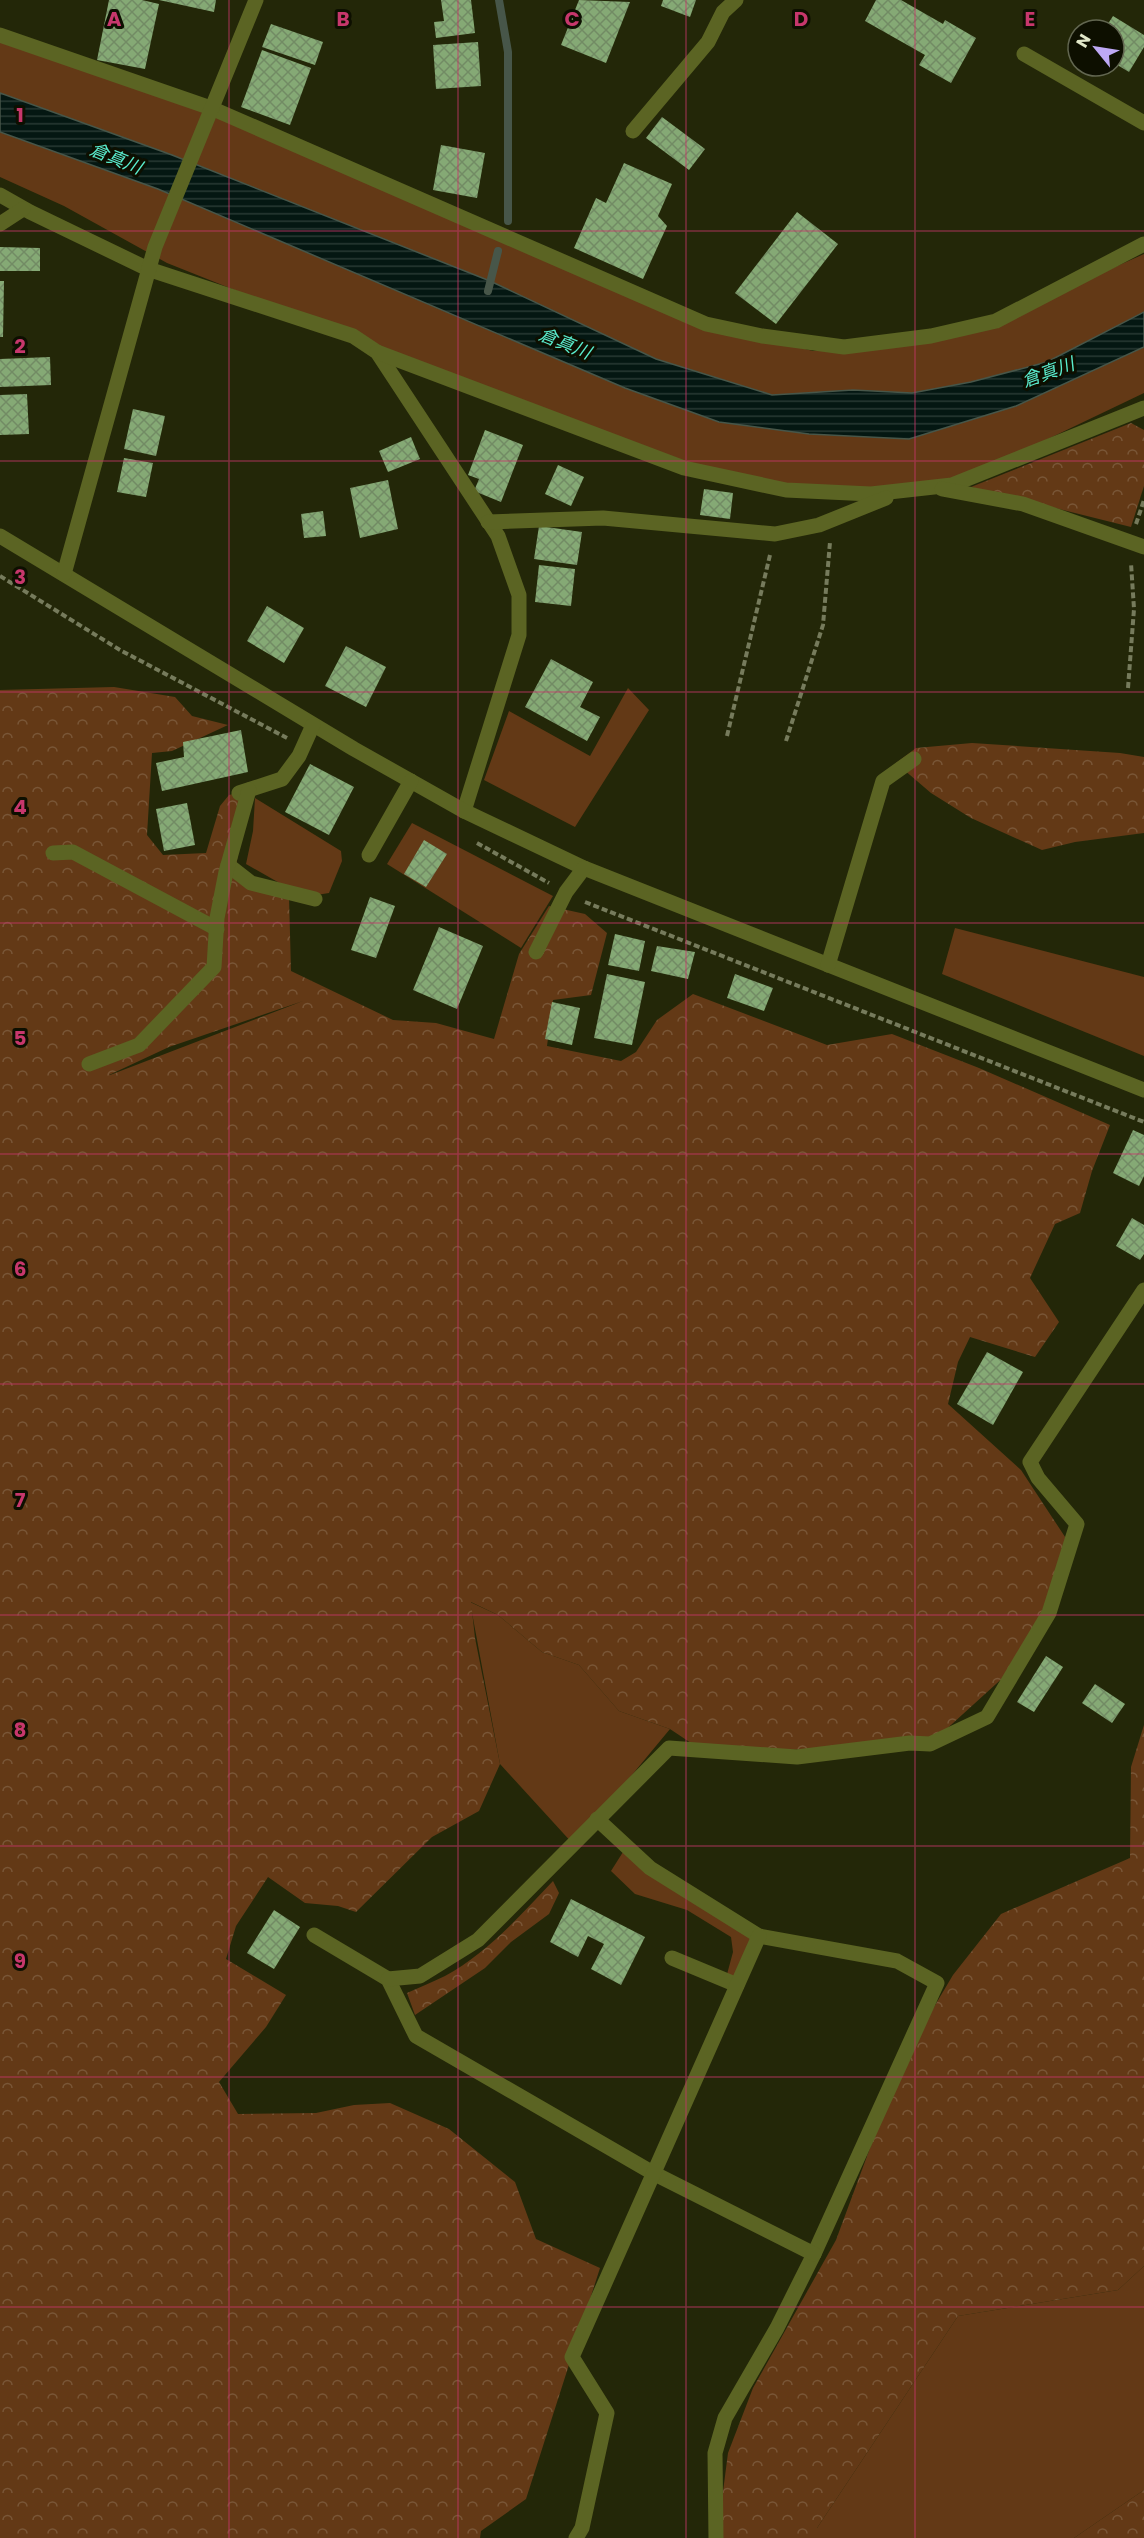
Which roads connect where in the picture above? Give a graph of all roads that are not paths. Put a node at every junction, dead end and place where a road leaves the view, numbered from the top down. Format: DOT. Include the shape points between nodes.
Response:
graph roads {
  1 [pos="256,0"];
  2 [pos="736,0"];
  3 [pos="0,35"];
  4 [pos="1024,54"];
  5 [pos="209,113"];
  6 [pos="1144,123"];
  7 [pos="633,131"];
  8 [pos="0,195"];
  9 [pos="24,208"];
  10 [pos="0,224"];
  11 [pos="1144,244"];
  12 [pos="148,269"];
  13 [pos="377,351"];
  14 [pos="1144,408"];
  15 [pos="933,487"];
  16 [pos="905,490"];
  17 [pos="488,522"];
  18 [pos="0,537"];
  19 [pos="1137,545"];
  20 [pos="64,574"];
  21 [pos="314,725"];
  22 [pos="914,759"];
  23 [pos="411,781"];
  24 [pos="465,811"];
  25 [pos="53,854"];
  26 [pos="369,855"];
  27 [pos="228,865"];
  28 [pos="584,868"];
  29 [pos="315,899"];
  30 [pos="217,928"];
  31 [pos="536,952"];
  32 [pos="828,965"];
  33 [pos="89,1064"];
  34 [pos="1144,1090"];
  35 [pos="1144,1290"];
  36 [pos="597,1819"];
  37 [pos="314,1935"];
  38 [pos="759,1936"];
  39 [pos="672,1958"];
  40 [pos="388,1979"];
  41 [pos="737,1985"];
  42 [pos="653,2173"];
  43 [pos="814,2254"];
  44 [pos="576,2538"];
  45 [pos="716,2538"];
  1 -- 5 [label="street"];
  2 -- 7 [label="street" via="723,12 708,42"];
  3 -- 5 [label="street"];
  4 -- 6 [label="street"];
  5 -- 11 [label="street" via="706,324 762,336 844,347 931,336 996,321"];
  5 -- 12 [label="street"];
  8 -- 9 [label="street"];
  9 -- 10 [label="street"];
  9 -- 12 [label="street"];
  12 -- 13 [label="street" via="353,336"];
  12 -- 20 [label="street"];
  13 -- 16 [label="street" via="684,468 786,490 871,494"];
  13 -- 17 [label="street"];
  14 -- 15 [label="street" via="952,484"];
  15 -- 16 [label="street"];
  15 -- 19 [label="street" via="1023,504"];
  16 -- 17 [label="street" via="819,525 775,534 603,518"];
  17 -- 24 [label="street" via="498,536 519,595 519,635"];
  18 -- 20 [label="street"];
  20 -- 21 [label="street"];
  21 -- 23 [label="street"];
  21 -- 27 [label="street" via="282,779 244,791"];
  22 -- 32 [label="street" via="883,781"];
  23 -- 24 [label="street"];
  23 -- 26 [label="street"];
  24 -- 28 [label="street"];
  25 -- 30 [label="street" via="73,852"];
  27 -- 29 [label="street" via="250,883"];
  27 -- 30 [label="street"];
  28 -- 31 [label="street" via="566,892"];
  28 -- 32 [label="street"];
  30 -- 33 [label="street" via="214,967 139,1045"];
  32 -- 34 [label="street"];
  35 -- 36 [label="street" via="1030,1462 1038,1478 1077,1524 1049,1613 987,1717 930,1744 797,1757 669,1748"];
  36 -- 38 [label="street" via="650,1868"];
  36 -- 40 [label="street" via="478,1940 420,1976"];
  37 -- 40 [label="street"];
  38 -- 41 [label="street"];
  38 -- 43 [label="street" via="897,1961 937,1983"];
  39 -- 41 [label="street"];
  40 -- 42 [label="street" via="416,2036"];
  41 -- 42 [label="street"];
  42 -- 43 [label="street"];
  42 -- 44 [label="street" via="572,2356 607,2413 582,2528"];
  43 -- 45 [label="street" via="725,2418 715,2453"];
}
